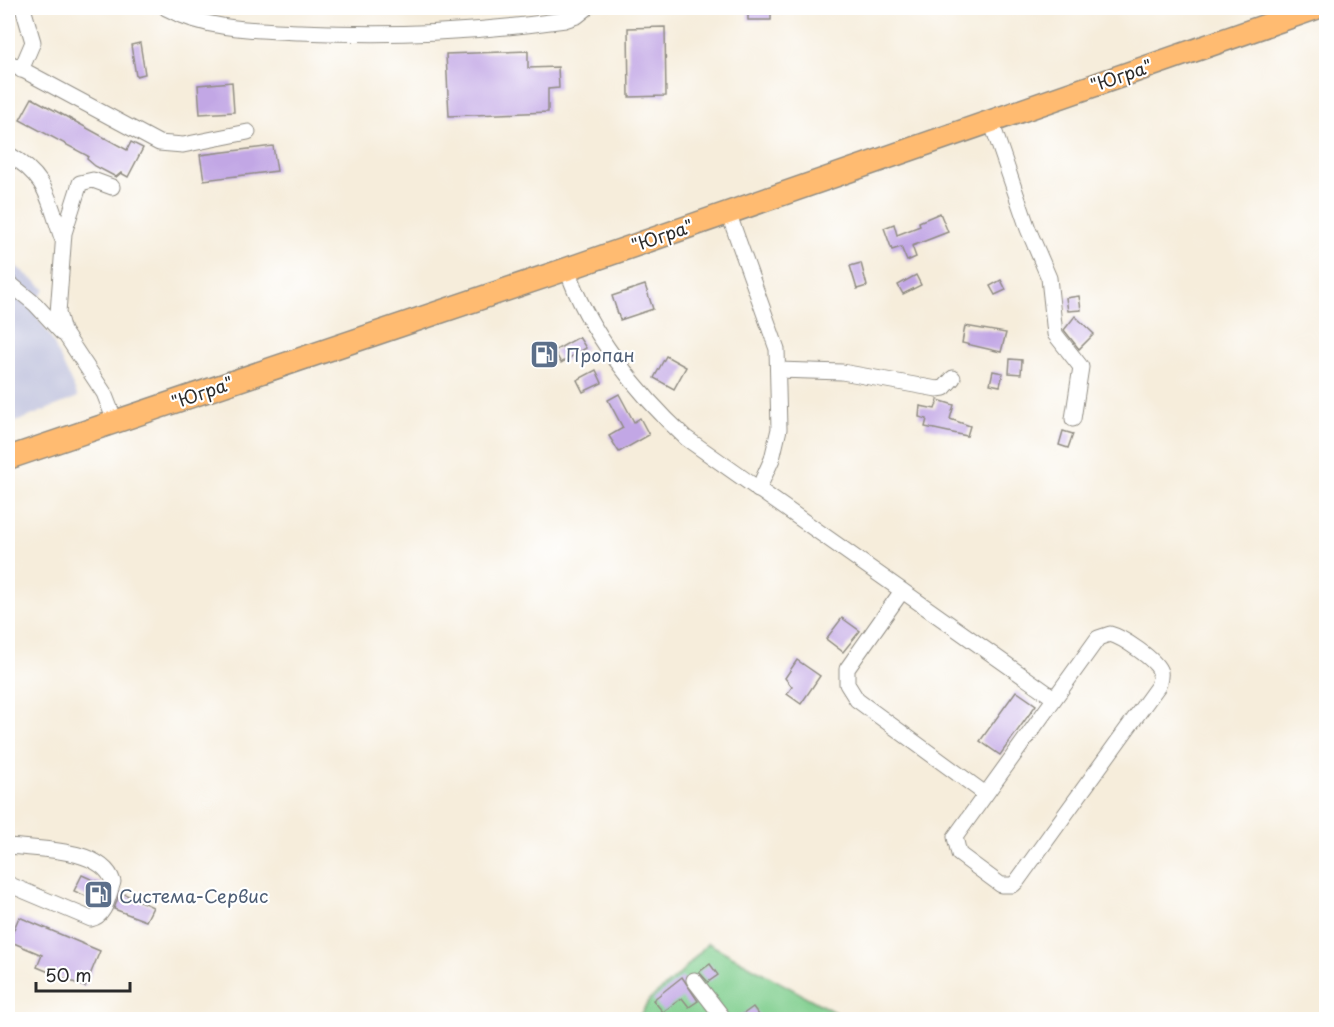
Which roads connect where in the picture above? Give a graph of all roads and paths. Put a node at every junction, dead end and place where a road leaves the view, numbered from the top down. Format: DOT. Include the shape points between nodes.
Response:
graph roads {
  1 [pos="23,8"];
  2 [pos="166,8"];
  3 [pos="587,8"];
  4 [pos="1316,8"];
  5 [pos="8,62"];
  6 [pos="21,70"];
  7 [pos="991,121"];
  8 [pos="248,132"];
  9 [pos="8,154"];
  10 [pos="112,187"];
  11 [pos="728,212"];
  12 [pos="63,241"];
  13 [pos="567,269"];
  14 [pos="8,282"];
  15 [pos="69,342"];
  16 [pos="778,370"];
  17 [pos="953,378"];
  18 [pos="1073,419"];
  19 [pos="115,421"];
  20 [pos="8,458"];
  21 [pos="758,490"];
  22 [pos="902,591"];
  23 [pos="1054,698"];
  24 [pos="984,793"];
  25 [pos="8,846"];
  26 [pos="8,884"];
  27 [pos="693,980"];
  28 [pos="725,1020"];
  1 -- 6 [label="lane" via="33,42"];
  2 -- 3 [label="lane" via="199,21 243,28 402,36 555,21 577,16"];
  4 -- 7 [label="highway, \"Югра\""];
  5 -- 6 [label="lane"];
  6 -- 8 [label="lane" via="159,143 183,145"];
  7 -- 11 [label="highway, \"Югра\""];
  7 -- 18 [label="lane" via="1049,278 1055,334 1081,367"];
  9 -- 12 [label="lane" via="33,170 39,179"];
  10 -- 12 [label="lane" via="93,180 80,183"];
  11 -- 13 [label="highway, \"Югра\""];
  11 -- 16 [label="lane" via="775,336"];
  12 -- 15 [label="lane" via="58,313"];
  13 -- 19 [label="highway, \"Югра\""];
  13 -- 21 [label="lane" via="579,300 618,361 656,409 686,438"];
  14 -- 15 [label="lane" via="35,304"];
  15 -- 19 [label="lane" via="104,393"];
  16 -- 17 [label="lane" via="842,372 937,389"];
  16 -- 21 [label="lane" via="778,437"];
  19 -- 20 [label="highway, \"Югра\""];
  21 -- 22 [label="lane"];
  22 -- 23 [label="lane"];
  22 -- 24 [label="lane" via="847,669 847,684 864,705"];
  23 -- 24 [label="lane"];
  23 -- 24 [label="lane" via="1104,634 1118,636 1160,670 1158,686 1012,885 1002,885 955,848 955,837"];
  25 -- 26 [label="lane" via="71,852 105,868 113,882 102,912 91,919"];
  27 -- 28 [label="lane"];
}
